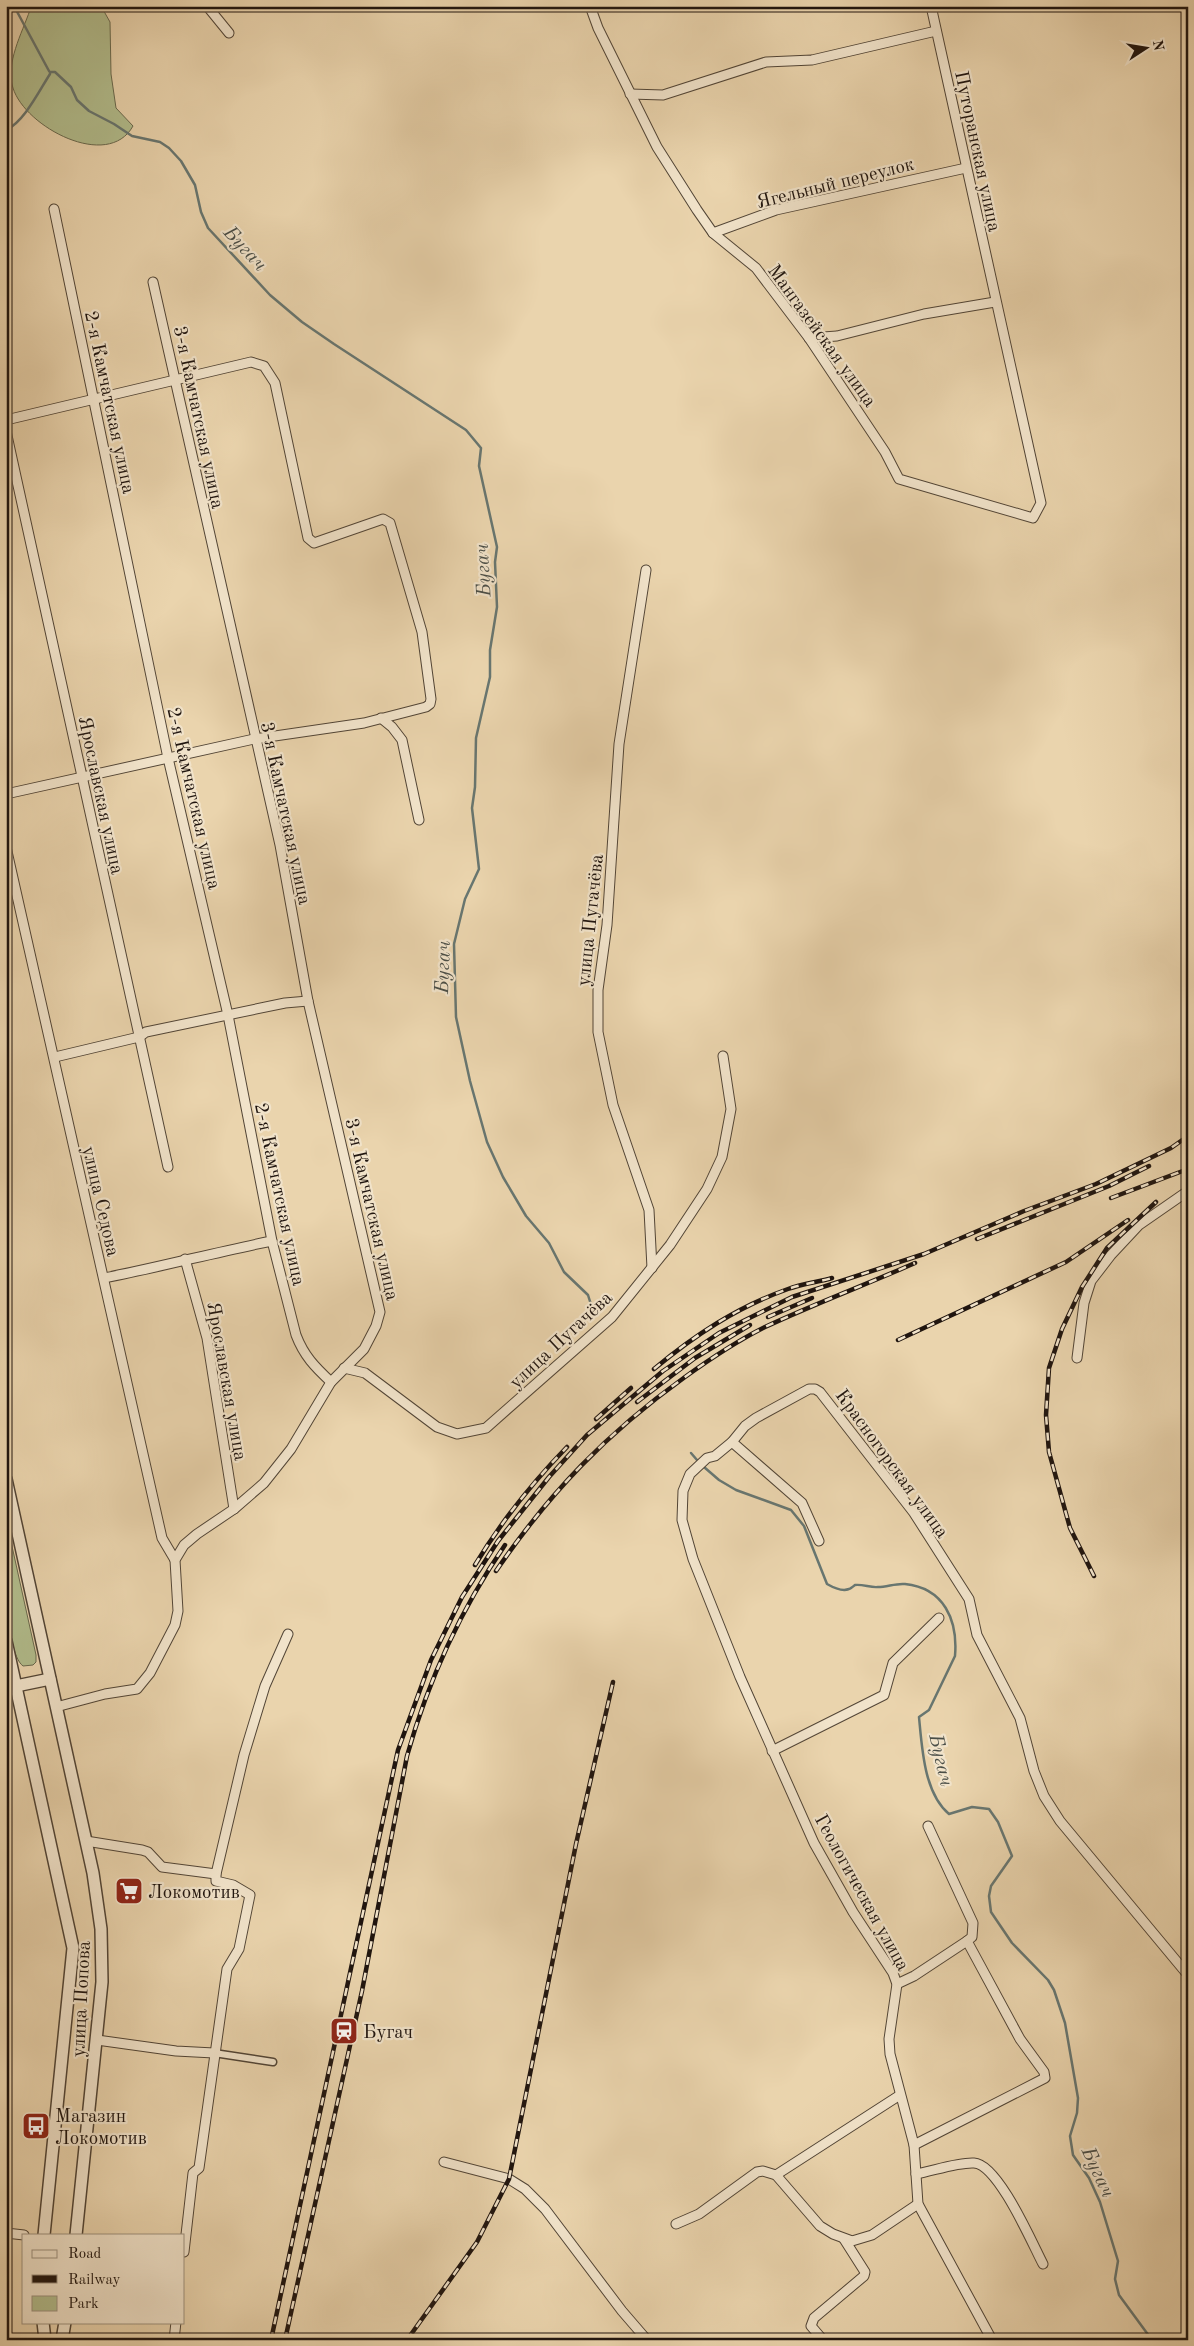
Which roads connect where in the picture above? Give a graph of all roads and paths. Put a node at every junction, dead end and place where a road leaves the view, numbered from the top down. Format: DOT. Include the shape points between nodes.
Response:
graph roads {
  1 [pos="207,6"];
  2 [pos="590,6"];
  3 [pos="931,6"];
  4 [pos="936,31"];
  5 [pos="229,33"];
  6 [pos="630,94"];
  7 [pos="966,168"];
  8 [pos="54,209"];
  9 [pos="713,233"];
  10 [pos="154,282"];
  11 [pos="995,302"];
  12 [pos="809,338"];
  13 [pos="176,381"];
  14 [pos="94,401"];
  15 [pos="6,420"];
  16 [pos="6,431"];
  17 [pos="1041,503"];
  18 [pos="646,570"];
  19 [pos="381,718"];
  20 [pos="254,739"];
  21 [pos="168,758"];
  22 [pos="82,778"];
  23 [pos="6,794"];
  24 [pos="420,820"];
  25 [pos="6,847"];
  26 [pos="308,1001"];
  27 [pos="228,1015"];
  28 [pos="139,1037"];
  29 [pos="723,1056"];
  30 [pos="55,1057"];
  31 [pos="168,1166"];
  32 [pos="1188,1191"];
  33 [pos="272,1240"];
  34 [pos="185,1259"];
  35 [pos="652,1268"];
  36 [pos="104,1278"];
  37 [pos="1077,1358"];
  38 [pos="344,1368"];
  39 [pos="331,1382"];
  40 [pos="732,1442"];
  41 [pos="6,1479"];
  42 [pos="234,1509"];
  43 [pos="682,1520"];
  44 [pos="819,1541"];
  45 [pos="175,1560"];
  46 [pos="940,1618"];
  47 [pos="288,1634"];
  48 [pos="6,1641"];
  49 [pos="50,1679"];
  50 [pos="11,1687"];
  51 [pos="56,1707"];
  52 [pos="772,1751"];
  53 [pos="928,1826"];
  54 [pos="86,1841"];
  55 [pos="216,1874"];
  56 [pos="967,1941"];
  57 [pos="1188,1976"];
  58 [pos="896,1984"];
  59 [pos="97,2040"];
  60 [pos="214,2053"];
  61 [pos="273,2062"];
  62 [pos="900,2095"];
  63 [pos="914,2145"];
  64 [pos="444,2162"];
  65 [pos="916,2174"];
  66 [pos="776,2175"];
  67 [pos="918,2204"];
  68 [pos="676,2224"];
  69 [pos="6,2233"];
  70 [pos="44,2234"];
  71 [pos="76,2234"];
  72 [pos="22,2235"];
  73 [pos="844,2239"];
  74 [pos="185,2243"];
  75 [pos="1043,2264"];
  76 [pos="43,2324"];
  77 [pos="65,2324"];
  78 [pos="176,2324"];
  79 [pos="45,2340"];
  80 [pos="62,2340"];
  81 [pos="174,2340"];
  82 [pos="648,2340"];
  83 [pos="822,2340"];
  84 [pos="992,2340"];
  1 -- 5 [label="street"];
  2 -- 6 [label="street, Мангазейская улица"];
  3 -- 4 [label="street, Путоранская улица"];
  4 -- 6 [label="street" via="812,60 766,62 663,95"];
  4 -- 7 [label="street, Путоранская улица"];
  6 -- 9 [label="street, Мангазейская улица" via="657,147"];
  7 -- 9 [label="street, Ягельный переулок" via="776,210"];
  7 -- 11 [label="street, Путоранская улица"];
  8 -- 14 [label="street, 2-я Камчатская улица"];
  9 -- 12 [label="street, Мангазейская улица" via="756,268"];
  10 -- 13 [label="street, 3-я Камчатская улица"];
  11 -- 12 [label="street" via="924,314 838,336"];
  11 -- 17 [label="street, Путоранская улица"];
  12 -- 17 [label="street, Мангазейская улица" via="885,452 899,479 1033,518"];
  13 -- 14 [label="street"];
  13 -- 19 [label="street" via="252,362 264,366 275,383 308,538 314,543 383,519 390,523 422,632 431,699 426,707"];
  13 -- 20 [label="street, 3-я Камчатская улица"];
  14 -- 15 [label="street"];
  14 -- 21 [label="street, 2-я Камчатская улица"];
  16 -- 22 [label="street, Ярославская улица"];
  18 -- 35 [label="street, улица Пугачёва" via="619,744 607,925 598,990 598,1032 614,1105 648,1210"];
  19 -- 20 [label="street"];
  19 -- 24 [label="street" via="402,740"];
  20 -- 21 [label="street"];
  20 -- 26 [label="street, 3-я Камчатская улица" via="280,845"];
  21 -- 22 [label="street"];
  21 -- 27 [label="street, 2-я Камчатская улица"];
  22 -- 23 [label="street"];
  22 -- 28 [label="street, Ярославская улица"];
  25 -- 30 [label="street, улица Седова"];
  26 -- 27 [label="street"];
  26 -- 38 [label="street, 3-я Камчатская улица" via="380,1312 364,1349"];
  27 -- 28 [label="street" via="146,1032"];
  27 -- 33 [label="street, 2-я Камчатская улица"];
  28 -- 30 [label="street"];
  28 -- 31 [label="street, Ярославская улица"];
  29 -- 35 [label="street, улица Пугачёва" via="730,1109 722,1156 708,1189"];
  30 -- 36 [label="street, улица Седова"];
  32 -- 37 [label="street" via="1139,1225 1091,1281 1084,1303"];
  33 -- 34 [label="street"];
  33 -- 39 [label="street, 2-я Камчатская улица" via="302,1350"];
  34 -- 36 [label="street"];
  34 -- 42 [label="street, Ярославская улица" via="207,1338"];
  35 -- 38 [label="street, улица Пугачёва" via="601,1328 486,1428 457,1434 437,1427 365,1372"];
  36 -- 45 [label="street, улица Седова" via="162,1538"];
  38 -- 39 [label="street, 3-я Камчатская улица"];
  39 -- 42 [label="street, 3-я Камчатская улица" via="291,1449 264,1483"];
  40 -- 43 [label="street, Красногорская улица" via="690,1474 683,1491"];
  40 -- 44 [label="street" via="802,1503"];
  40 -- 57 [label="street, Красногорская улица" via="756,1418 809,1390 820,1392 914,1512 969,1599 977,1635 1020,1718 1044,1796 1060,1821"];
  41 -- 49 [label="street, улица Попова"];
  42 -- 45 [label="street, 3-я Камчатская улица" via="184,1545"];
  43 -- 52 [label="street, Геологическая улица" via="693,1559"];
  45 -- 51 [label="street" via="178,1611 175,1625 138,1689"];
  46 -- 52 [label="street" via="893,1663 884,1695"];
  47 -- 55 [label="street" via="265,1686 247,1746"];
  48 -- 50 [label="street, улица Попова"];
  49 -- 50 [label="street"];
  49 -- 51 [label="street, улица Попова"];
  50 -- 70 [label="street, улица Попова" via="73,1948"];
  51 -- 54 [label="street, улица Попова"];
  52 -- 58 [label="street, Геологическая улица" via="814,1843 853,1912 893,1973"];
  53 -- 56 [label="street" via="973,1923 972,1937"];
  54 -- 55 [label="street" via="148,1852 162,1867"];
  54 -- 59 [label="street, улица Попова" via="101,1929"];
  55 -- 60 [label="street" via="216,1882 233,1885 250,1895 239,1950 227,1969"];
  56 -- 58 [label="street"];
  56 -- 63 [label="street" via="1045,2078"];
  58 -- 62 [label="street, Геологическая улица" via="889,2038"];
  59 -- 60 [label="street"];
  59 -- 71 [label="street, улица Попова"];
  60 -- 61 [label="street"];
  60 -- 74 [label="street" via="199,2168 193,2173"];
  62 -- 63 [label="street, Геологическая улица"];
  62 -- 66 [label="street"];
  63 -- 65 [label="street, Геологическая улица"];
  64 -- 82 [label="street" via="509,2179 526,2189 546,2208 622,2311"];
  65 -- 67 [label="street, Геологическая улица"];
  65 -- 75 [label="street" via="974,2163 987,2169 1010,2199"];
  66 -- 68 [label="street" via="757,2172 699,2214"];
  66 -- 73 [label="street" via="820,2226"];
  67 -- 73 [label="street" via="872,2235 858,2240"];
  67 -- 84 [label="street, Геологическая улица"];
  69 -- 72 [label="street"];
  73 -- 83 [label="street" via="865,2272 814,2318 811,2326"];
  76 -- 79 [label="street"];
  77 -- 80 [label="street"];
  78 -- 81 [label="street"];
}
